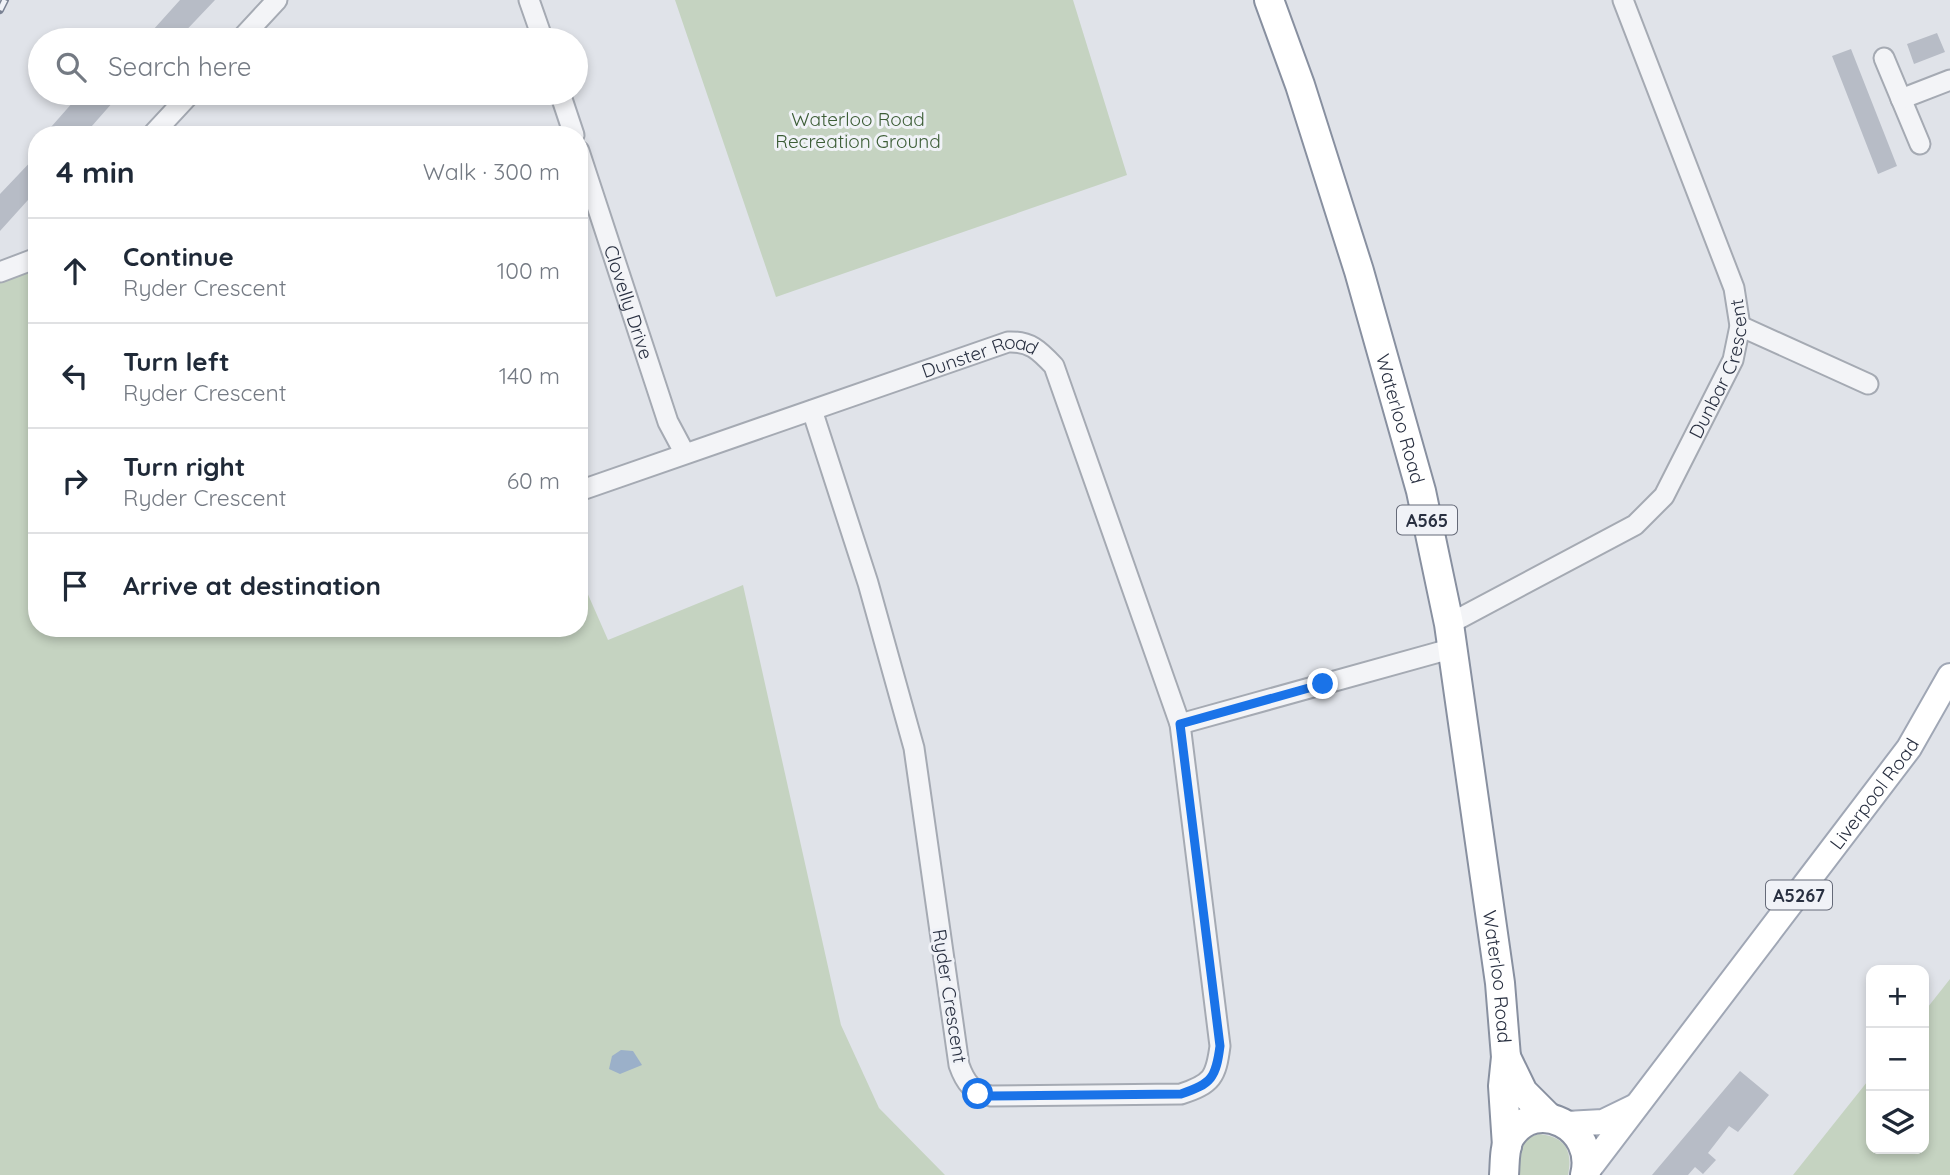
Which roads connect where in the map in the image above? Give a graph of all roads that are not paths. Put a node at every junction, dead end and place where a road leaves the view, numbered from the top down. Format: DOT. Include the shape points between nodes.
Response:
graph roads {
  1 [pos="277,0"];
  2 [pos="529,0"];
  3 [pos="1269,0"];
  4 [pos="1622,0"];
  5 [pos="251,28"];
  6 [pos="539,28"];
  7 [pos="1884,58"];
  8 [pos="1950,80"];
  9 [pos="1901,99"];
  10 [pos="180,105"];
  11 [pos="564,105"];
  12 [pos="160,126"];
  13 [pos="571,126"];
  14 [pos="1920,144"];
  15 [pos="588,178"];
  16 [pos="28,261"];
  17 [pos="0,272"];
  18 [pos="1740,326"];
  19 [pos="1868,384"];
  20 [pos="812,410"];
  21 [pos="684,452"];
  22 [pos="588,488"];
  23 [pos="1449,636"];
  24 [pos="1950,676"];
  25 [pos="1180,724"];
  26 [pos="1506,1057"];
  27 [pos="1637,1106"];
  28 [pos="1558,1121"];
  29 [pos="1507,1146"];
  30 [pos="1504,1175"];
  31 [pos="1585,1175"];
  1 -- 5 [label="street"];
  2 -- 6 [label="street"];
  3 -- 23 [label="highway, Waterloo Road / A565" via="1359,271 1420,491"];
  4 -- 18 [label="street, Dunbar Crescent" via="1734,288"];
  7 -- 9 [label="street"];
  8 -- 9 [label="street"];
  9 -- 14 [label="street"];
  10 -- 12 [label="street"];
  11 -- 13 [label="street"];
  15 -- 21 [label="street, Clovelly Drive" via="668,422"];
  16 -- 17 [label="street"];
  18 -- 19 [label="street"];
  18 -- 23 [label="street, Dunbar Crescent" via="1732,360 1716,394 1664,496 1652,510 1635,525"];
  20 -- 21 [label="street, Dunster Road"];
  20 -- 25 [label="street, Dunster Road" via="1007,342 1024,341 1040,351 1054,366"];
  20 -- 25 [label="street, Ryder Crescent" via="868,583 914,748 959,1065 965,1081 978,1094 1181,1094 1201,1087 1216,1073 1220,1046"];
  21 -- 22 [label="street, Dunster Road"];
  23 -- 25 [label="street"];
  23 -- 26 [label="highway, Waterloo Road / A565" via="1500,983"];
  24 -- 27 [label="main road, Liverpool Road / A5267" via="1909,748"];
  26 -- 28 [label="highway, Waterloo Road / A565" via="1523,1092"];
  26 -- 29 [label="highway, Waterloo Road / A565"];
  27 -- 28 [label="main road, Liverpool Road / A5267" via="1603,1122"];
  27 -- 31 [label="main road, Liverpool Road / A5267"];
  28 -- 29 [label="highway" via="1526,1124 1510,1137"];
  28 -- 31 [label="highway, A565" via="1583,1141 1588,1162"];
  29 -- 30 [label="highway, A565"];
}
